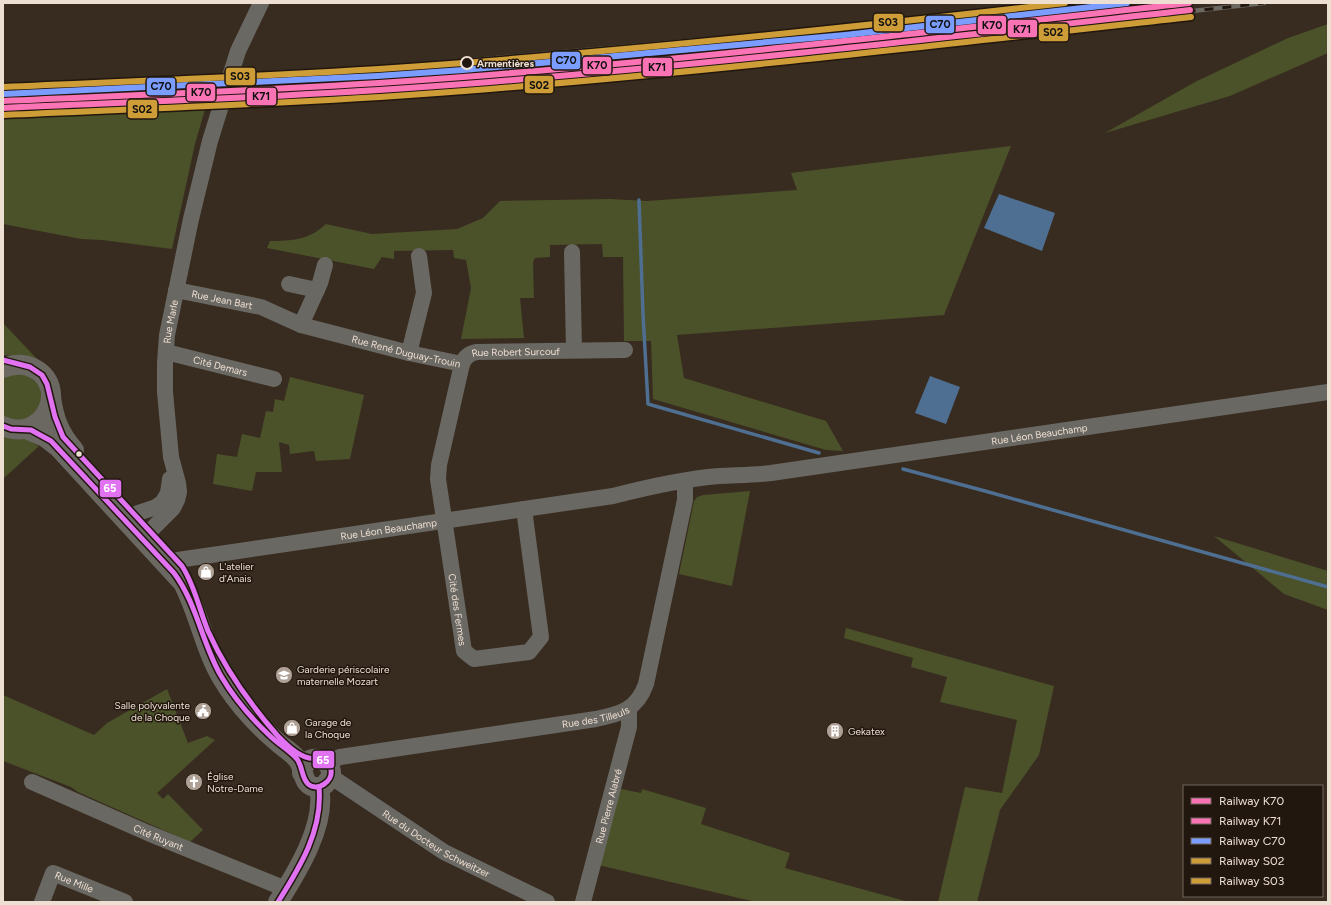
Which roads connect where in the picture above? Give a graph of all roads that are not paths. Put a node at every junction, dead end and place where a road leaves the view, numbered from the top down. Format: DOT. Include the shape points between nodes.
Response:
graph roads {
  1 [pos="261,3"];
  2 [pos="572,252"];
  3 [pos="419,256"];
  4 [pos="325,265"];
  5 [pos="289,284"];
  6 [pos="176,290"];
  7 [pos="317,290"];
  8 [pos="268,309"];
  9 [pos="301,325"];
  10 [pos="574,350"];
  11 [pos="625,350"];
  12 [pos="166,352"];
  13 [pos="409,353"];
  14 [pos="8,364"];
  15 [pos="462,364"];
  16 [pos="274,379"];
  17 [pos="1328,392"];
  18 [pos="51,397"];
  19 [pos="12,431"];
  20 [pos="171,457"];
  21 [pos="686,486"];
  22 [pos="524,509"];
  23 [pos="131,519"];
  24 [pos="444,520"];
  25 [pos="146,535"];
  26 [pos="170,561"];
  27 [pos="629,709"];
  28 [pos="318,772"];
  29 [pos="32,782"];
  30 [pos="282,895"];
  31 [pos="42,902"];
  32 [pos="125,902"];
  33 [pos="547,902"];
  34 [pos="583,902"];
  1 -- 6 [label="street, Rue Marle" via="238,51 210,141"];
  2 -- 10 [label="street, Rue Robert Surcouf"];
  3 -- 13 [label="street" via="424,293"];
  4 -- 7 [label="street"];
  5 -- 7 [label="street"];
  6 -- 8 [label="street, Rue Jean Bart"];
  6 -- 12 [label="street, Rue Marle"];
  7 -- 9 [label="street"];
  8 -- 9 [label="street, Rue René Duguay-Trouin"];
  9 -- 13 [label="street, Rue René Duguay-Trouin"];
  10 -- 11 [label="street, Rue Robert Surcouf"];
  10 -- 15 [label="street, Rue Robert Surcouf" via="477,352 466,357"];
  12 -- 16 [label="street, Cité Demars"];
  12 -- 20 [label="street, Rue Marle" via="165,392"];
  13 -- 15 [label="street, Rue René Duguay-Trouin"];
  14 -- 18 [label="main road" via="31,367 41,374 48,385"];
  15 -- 24 [label="street, Rue René Duguay-Trouin" via="438,472"];
  17 -- 21 [label="street, Rue Léon Beauchamp" via="750,476 720,476"];
  18 -- 19 [label="main road" via="45,416 38,423"];
  18 -- 23 [label="main road" via="56,422 65,440"];
  19 -- 23 [label="main road" via="40,434 51,441"];
  20 -- 23 [label="street, Rue Marle" via="169,489 164,500"];
  20 -- 25 [label="street, Rue Marle" via="178,483 177,500 173,508"];
  21 -- 22 [label="street, Rue Léon Beauchamp" via="646,487 613,496"];
  21 -- 27 [label="street, Rue des Tilleuls" via="646,684 641,696"];
  22 -- 24 [label="street, Rue Léon Beauchamp"];
  22 -- 24 [label="street, Cité des Fermes" via="541,637 529,652 474,660 464,651"];
  23 -- 25 [label="main road"];
  24 -- 26 [label="street, Rue Léon Beauchamp"];
  25 -- 26 [label="main road"];
  26 -- 28 [label="main road" via="189,575 208,629 245,694 268,725"];
  27 -- 28 [label="street, Rue des Tilleuls" via="596,719 340,757"];
  27 -- 34 [label="street, Rue Pierre Alabré" via="629,727"];
  28 -- 30 [label="main road" via="321,800 318,818 300,863"];
  28 -- 33 [label="street, Rue du Docteur Schweitzer" via="444,852"];
  29 -- 30 [label="street, Cité Ruyant"];
  31 -- 32 [label="street, Rue Mille" via="54,873"];
}
